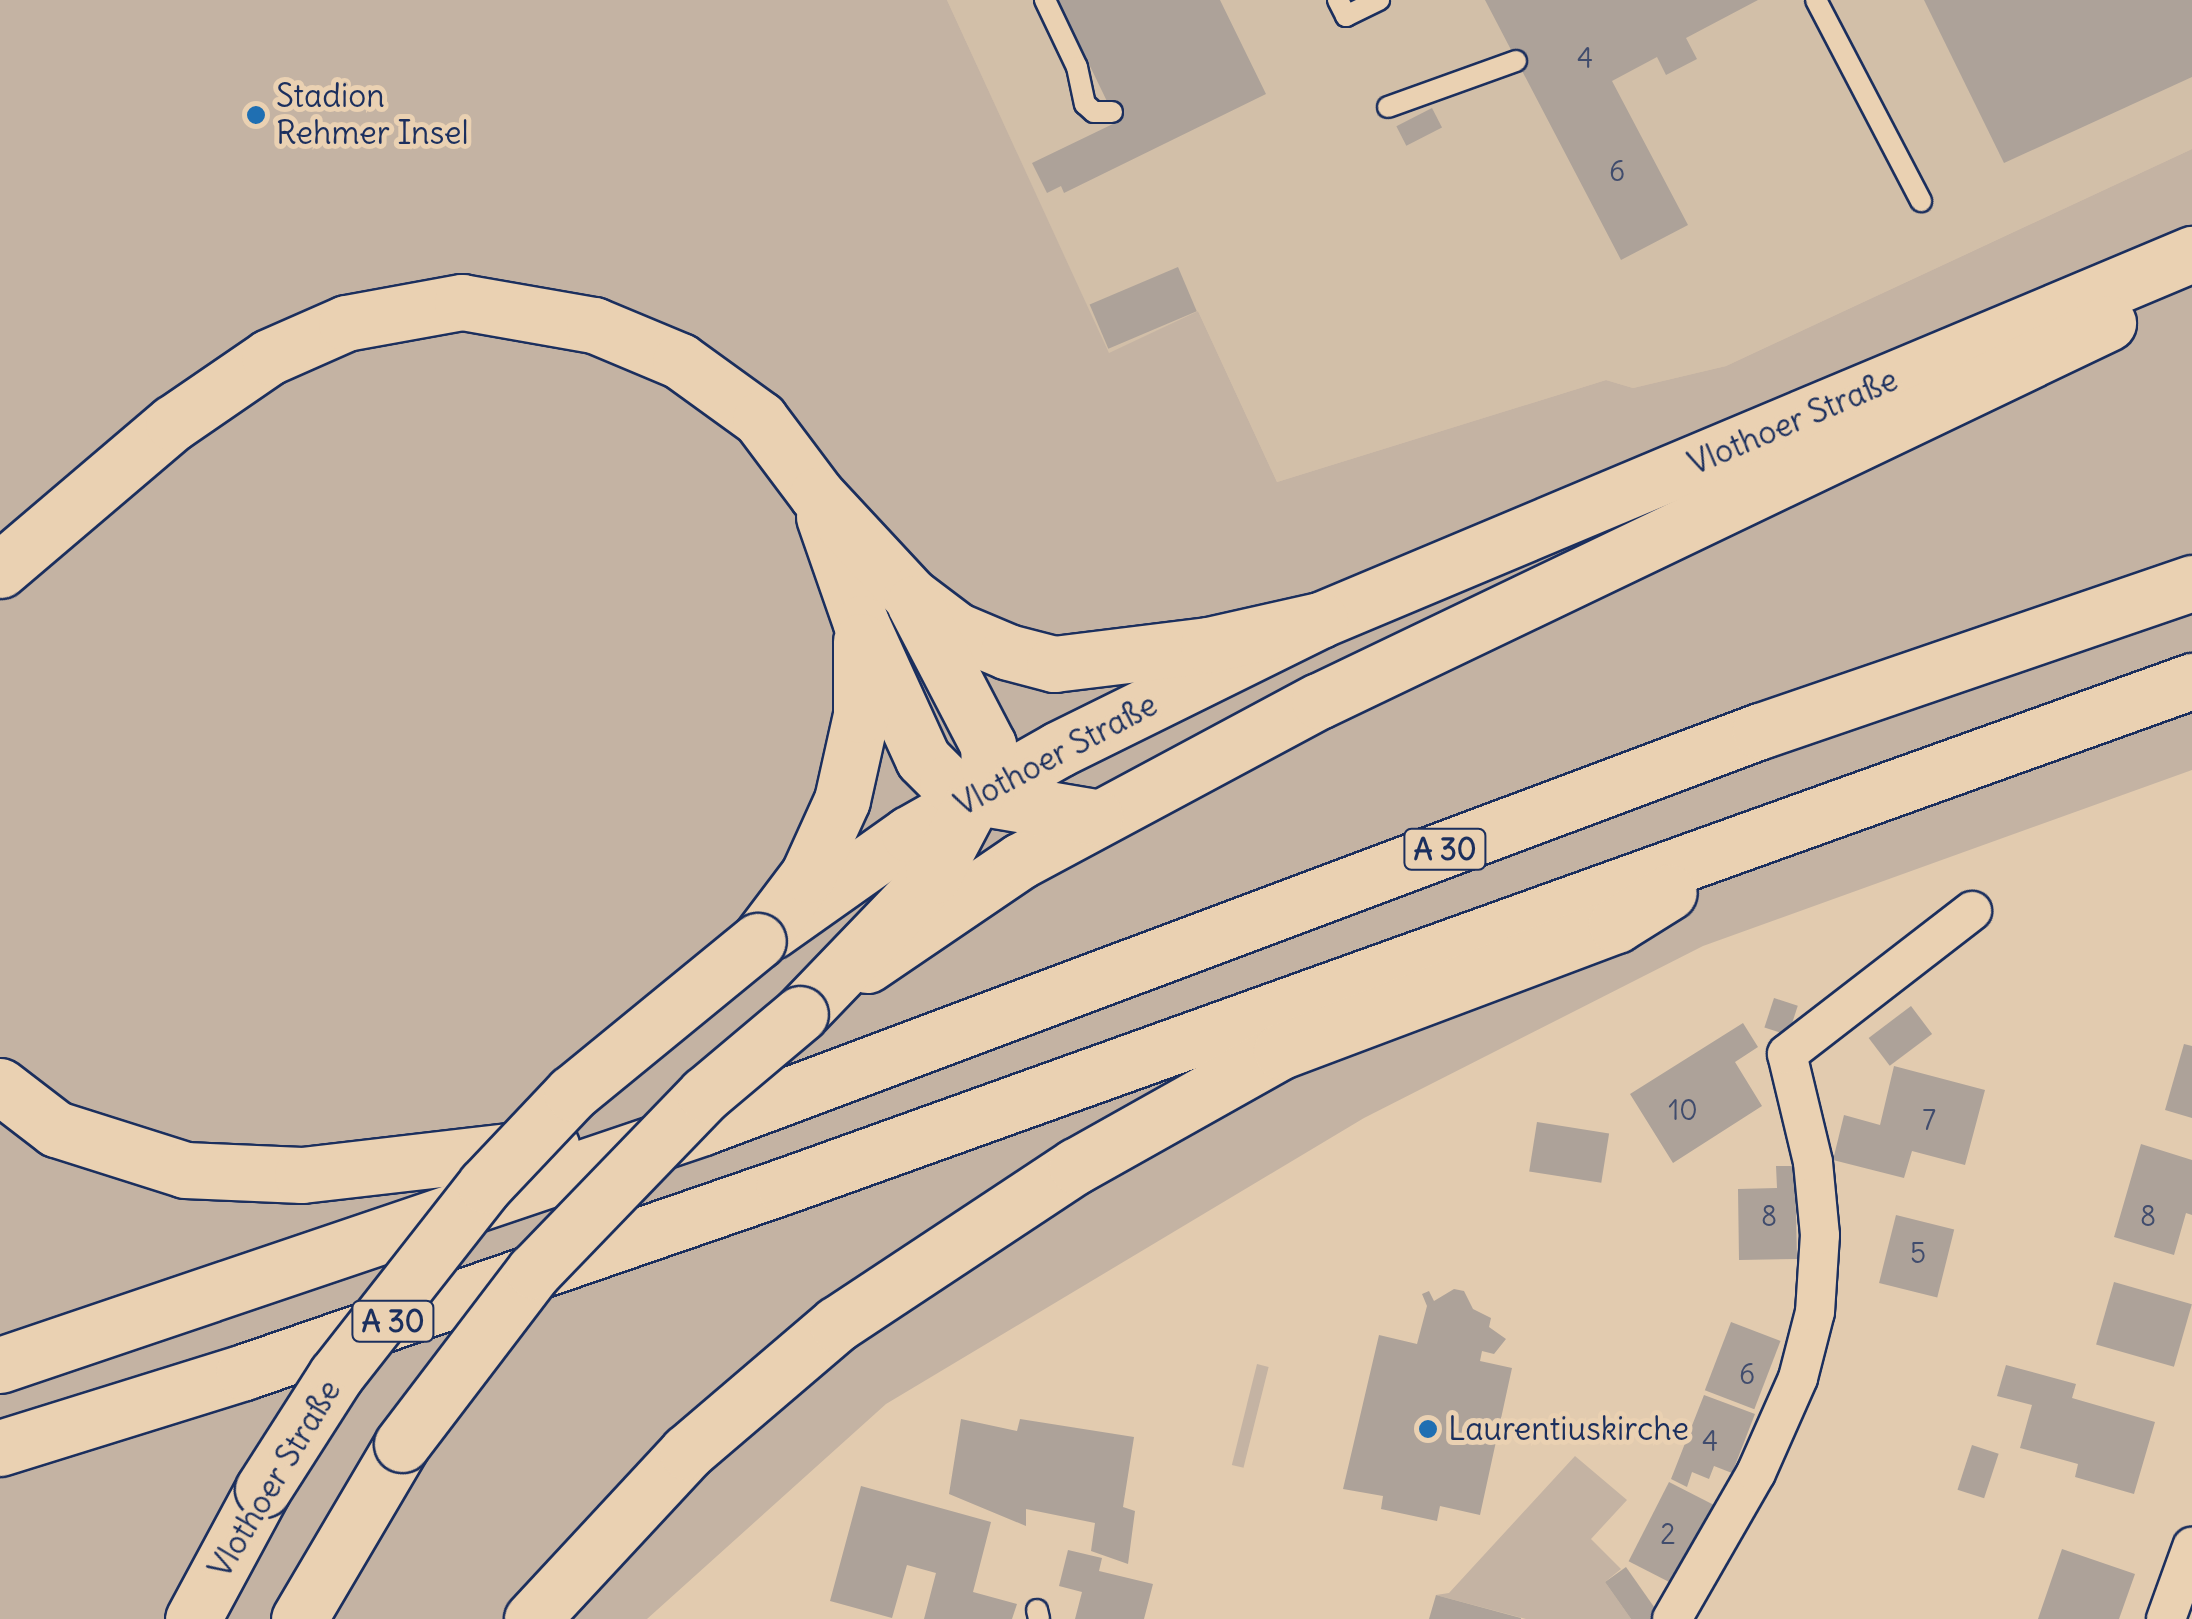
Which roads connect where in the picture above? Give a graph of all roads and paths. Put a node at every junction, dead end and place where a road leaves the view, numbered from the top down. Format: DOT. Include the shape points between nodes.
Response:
graph roads {
  1 [pos="1044,0"];
  2 [pos="1338,0"];
  3 [pos="1378,0"];
  4 [pos="1816,0"];
  5 [pos="1516,61"];
  6 [pos="1388,108"];
  7 [pos="1112,112"];
  8 [pos="1921,201"];
  9 [pos="2192,254"];
  10 [pos="2192,270"];
  11 [pos="817,495"];
  12 [pos="0,570"];
  13 [pos="2192,584"];
  14 [pos="911,596"];
  15 [pos="1320,620"];
  16 [pos="862,623"];
  17 [pos="2192,681"];
  18 [pos="977,797"];
  19 [pos="1095,818"];
  20 [pos="1769,829"];
  21 [pos="1972,911"];
  22 [pos="758,941"];
  23 [pos="800,1014"];
  24 [pos="0,1086"];
  25 [pos="704,1128"];
  26 [pos="0,1366"];
  27 [pos="0,1448"];
  28 [pos="2192,1547"];
  29 [pos="193,1619"];
  30 [pos="298,1619"];
  31 [pos="532,1619"];
  32 [pos="1672,1619"];
  33 [pos="2166,1619"];
  1 -- 7 [label="lane" via="1077,67 1086,104 1094,112"];
  2 -- 3 [label="lane" via="1346,16"];
  4 -- 8 [label="lane"];
  5 -- 6 [label="lane"];
  9 -- 15 [label="main road, Vlothoer Straße"];
  10 -- 19 [label="main road, Vlothoer Straße" via="2076,342 1319,701"];
  11 -- 12 [label="main road" via="760,419 680,361 594,325 462,302 346,324 269,357 173,424"];
  11 -- 14 [label="main road"];
  11 -- 16 [label="main road"];
  13 -- 25 [label="main road, A 30" via="1760,731"];
  14 -- 15 [label="main road" via="956,630 1054,664 1208,645"];
  14 -- 18 [label="main road" via="988,745 988,770"];
  15 -- 18 [label="main road, Vlothoer Straße" via="1059,749"];
  16 -- 18 [label="main road" via="923,759"];
  16 -- 22 [label="main road" via="861,715 842,800 808,875"];
  17 -- 20 [label="main road, A 30"];
  18 -- 19 [label="main road"];
  18 -- 22 [label="main road, Vlothoer Straße" via="909,834"];
  18 -- 23 [label="main road" via="933,876"];
  19 -- 23 [label="main road, Vlothoer Straße" via="955,901"];
  20 -- 27 [label="main road, A 30" via="784,1186 244,1372"];
  20 -- 31 [label="main road" via="1616,925 1281,1052 1076,1166 837,1324 687,1452"];
  21 -- 32 [label="street" via="1787,1054 1813,1162 1820,1235 1815,1312 1798,1378 1756,1473"];
  22 -- 29 [label="main road, Vlothoer Straße, bridge" via="572,1093 485,1185 336,1375 263,1489"];
  23 -- 30 [label="main road, Vlothoer Straße, bridge" via="705,1094 534,1271 402,1444"];
  24 -- 25 [label="main road" via="56,1129 185,1170 302,1176"];
  25 -- 26 [label="main road, A 30"];
  28 -- 33 [label="street"];
}
